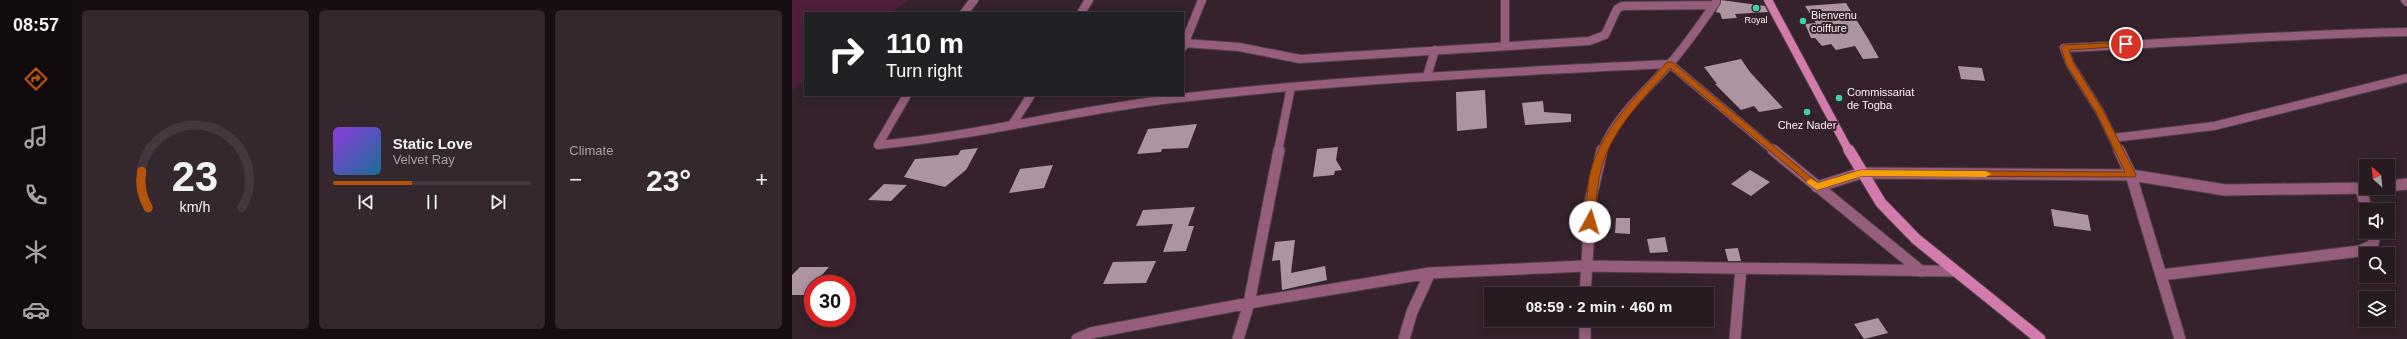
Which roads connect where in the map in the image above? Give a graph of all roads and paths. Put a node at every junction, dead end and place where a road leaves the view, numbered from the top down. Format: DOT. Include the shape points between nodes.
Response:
graph roads {
  1 [pos="974,0"];
  2 [pos="1088,0"];
  3 [pos="1202,0"];
  4 [pos="1505,0"];
  5 [pos="1768,0"];
  6 [pos="2405,0"];
  7 [pos="2407,2"];
  8 [pos="1715,3"];
  9 [pos="965,12"];
  10 [pos="1082,12"];
  11 [pos="2407,32"];
  12 [pos="1184,45"];
  13 [pos="1505,46"];
  14 [pos="1435,50"];
  15 [pos="1670,64"];
  16 [pos="1427,76"];
  17 [pos="2407,78"];
  18 [pos="1291,87"];
  19 [pos="906,96"];
  20 [pos="1030,96"];
  21 [pos="1162,98"];
  22 [pos="1012,125"];
  23 [pos="2113,138"];
  24 [pos="1861,173"];
  25 [pos="2131,175"];
  26 [pos="2407,184"];
  27 [pos="2395,185"];
  28 [pos="1817,187"];
  29 [pos="2359,188"];
  30 [pos="2374,239"];
  31 [pos="1585,266"];
  32 [pos="1741,268"];
  33 [pos="1921,271"];
  34 [pos="1955,271"];
  35 [pos="1430,273"];
  36 [pos="2161,275"];
  37 [pos="1585,287"];
  38 [pos="1249,303"];
  39 [pos="1585,327"];
  40 [pos="1077,339"];
  41 [pos="1238,339"];
  42 [pos="1404,339"];
  43 [pos="1584,339"];
  44 [pos="1735,339"];
  45 [pos="2040,339"];
  46 [pos="2180,339"];
  1 -- 9 [label="street"];
  2 -- 10 [label="street"];
  3 -- 12 [label="street"];
  4 -- 13 [label="street"];
  5 -- 24 [label="street"];
  6 -- 7 [label="street"];
  8 -- 13 [label="street" via="1622,6 1617,9 1605,35 1598,39"];
  8 -- 15 [label="street" via="1698,30"];
  11 -- 23 [label="street" via="2314,34 2064,48 2070,64"];
  12 -- 14 [label="street" via="1239,47 1300,59"];
  13 -- 14 [label="street"];
  14 -- 16 [label="street"];
  15 -- 16 [label="street"];
  15 -- 28 [label="street"];
  15 -- 31 [label="street" via="1620,120 1604,146 1594,178"];
  16 -- 18 [label="street"];
  17 -- 23 [label="street" via="2214,126"];
  18 -- 21 [label="street"];
  18 -- 38 [label="street"];
  19 -- 22 [label="street" via="878,145 958,136"];
  20 -- 22 [label="street"];
  21 -- 22 [label="street"];
  23 -- 25 [label="street"];
  24 -- 25 [label="street"];
  24 -- 28 [label="street"];
  24 -- 34 [label="street" via="1896,221"];
  25 -- 29 [label="street" via="2225,190"];
  25 -- 36 [label="street"];
  26 -- 27 [label="street"];
  28 -- 33 [label="street"];
  30 -- 36 [label="street" via="2373,245 2360,251"];
  31 -- 32 [label="street"];
  31 -- 35 [label="street"];
  31 -- 37 [label="street"];
  32 -- 33 [label="street"];
  32 -- 44 [label="street"];
  33 -- 34 [label="street"];
  34 -- 45 [label="street"];
  35 -- 38 [label="street"];
  35 -- 42 [label="street" via="1412,312"];
  36 -- 46 [label="street"];
  38 -- 40 [label="street" via="1091,333"];
  38 -- 41 [label="street"];
  39 -- 43 [label="street"];
}
